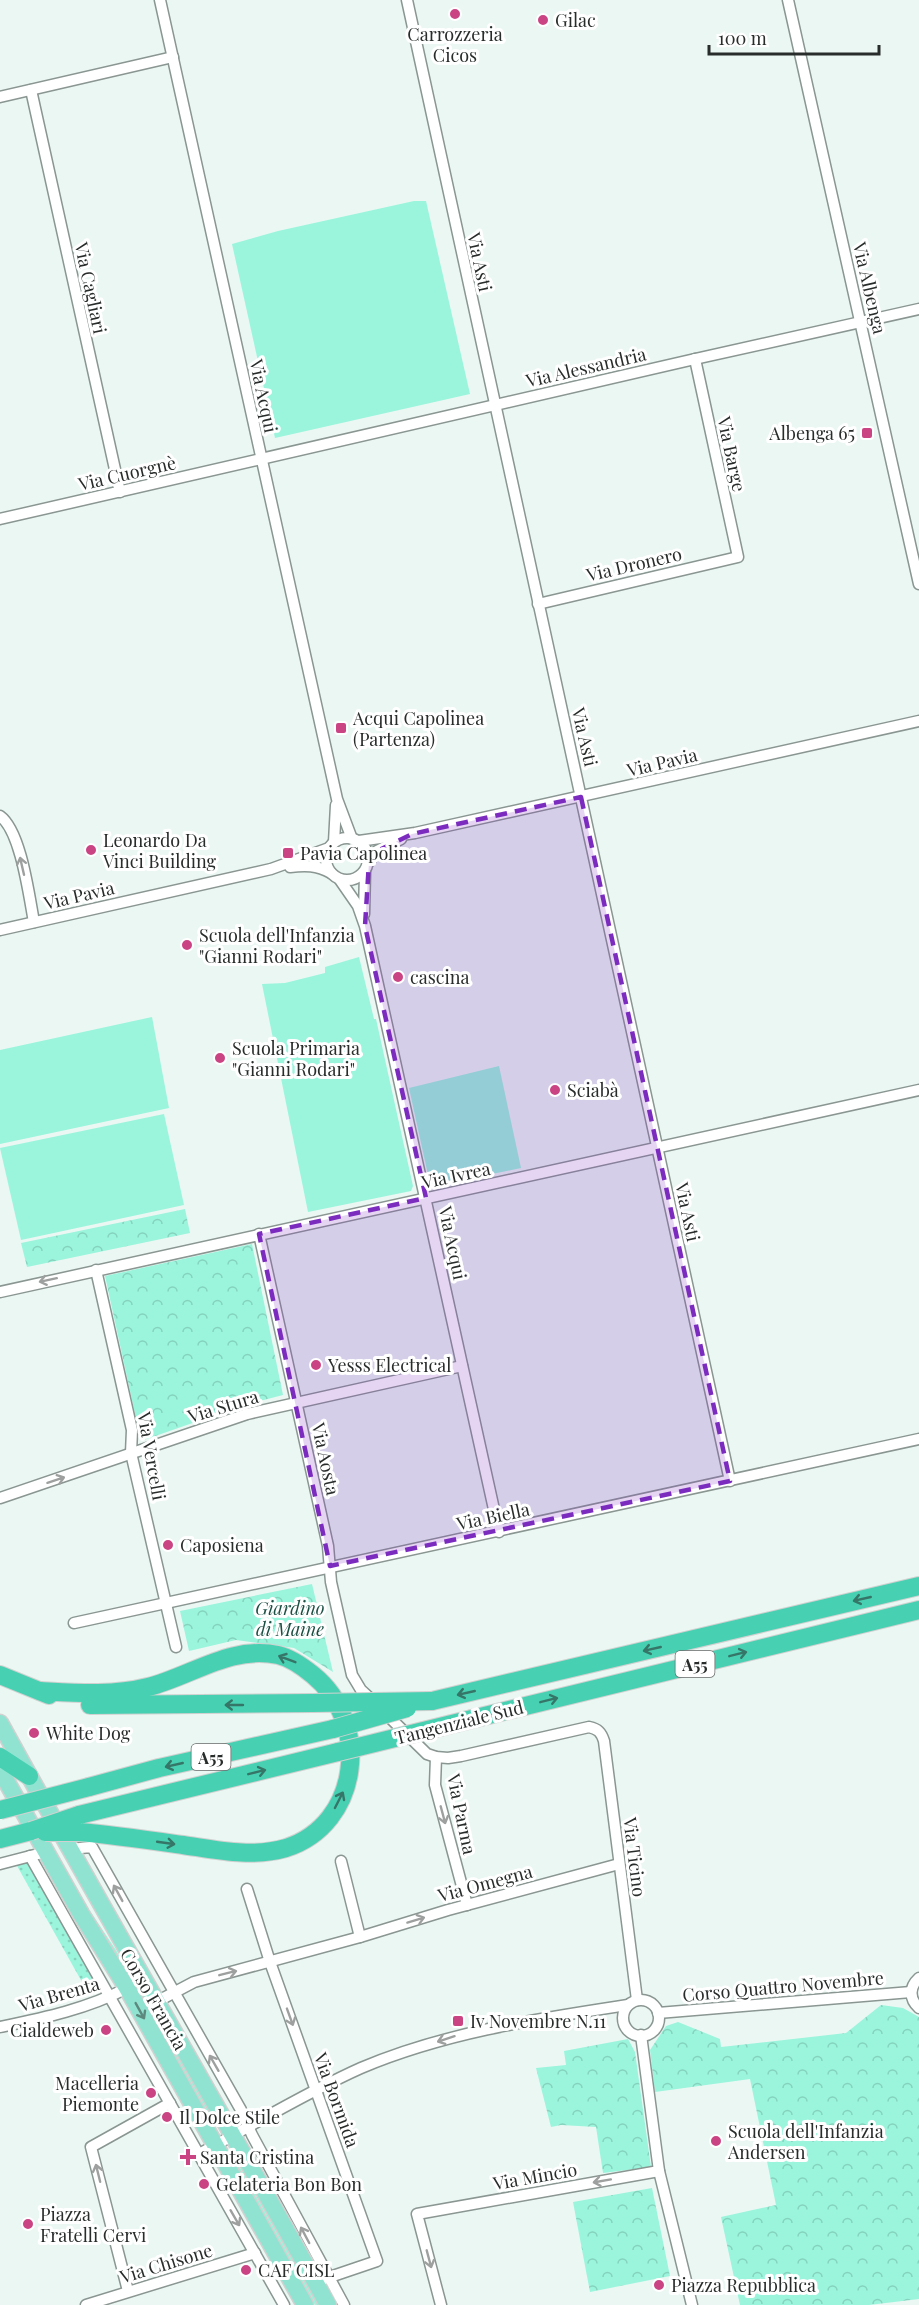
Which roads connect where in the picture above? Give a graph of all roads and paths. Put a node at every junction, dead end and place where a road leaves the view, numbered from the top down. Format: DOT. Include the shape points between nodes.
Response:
graph roads {
  1 [pos="160,0"];
  2 [pos="407,0"];
  3 [pos="788,0"];
  4 [pos="173,57"];
  5 [pos="31,90"];
  6 [pos="0,97"];
  7 [pos="919,309"];
  8 [pos="860,322"];
  9 [pos="695,359"];
  10 [pos="494,405"];
  11 [pos="261,459"];
  12 [pos="120,492"];
  13 [pos="0,519"];
  14 [pos="738,557"];
  15 [pos="919,584"];
  16 [pos="538,604"];
  17 [pos="919,721"];
  18 [pos="581,797"];
  19 [pos="337,798"];
  20 [pos="0,816"];
  21 [pos="412,834"];
  22 [pos="355,840"];
  23 [pos="332,845"];
  24 [pos="367,867"];
  25 [pos="272,869"];
  26 [pos="335,876"];
  27 [pos="34,922"];
  28 [pos="365,926"];
  29 [pos="0,930"];
  30 [pos="919,1090"];
  31 [pos="657,1148"];
  32 [pos="426,1198"];
  33 [pos="259,1234"];
  34 [pos="96,1270"];
  35 [pos="0,1292"];
  36 [pos="462,1366"];
  37 [pos="297,1402"];
  38 [pos="919,1439"];
  39 [pos="131,1453"];
  40 [pos="730,1481"];
  41 [pos="0,1498"];
  42 [pos="499,1532"];
  43 [pos="330,1566"];
  44 [pos="919,1586"];
  45 [pos="165,1603"];
  46 [pos="919,1610"];
  47 [pos="74,1623"];
  48 [pos="176,1647"];
  49 [pos="0,1675"];
  50 [pos="361,1690"];
  51 [pos="40,1691"];
  52 [pos="432,1701"];
  53 [pos="0,1723"];
  54 [pos="0,1757"];
  55 [pos="436,1757"];
  56 [pos="0,1770"];
  57 [pos="29,1776"];
  58 [pos="0,1810"];
  59 [pos="31,1831"];
  60 [pos="0,1839"];
  61 [pos="69,1849"];
  62 [pos="38,1854"];
  63 [pos="341,1861"];
  64 [pos="0,1864"];
  65 [pos="619,1864"];
  66 [pos="248,1889"];
  67 [pos="467,1905"];
  68 [pos="131,1916"];
  69 [pos="114,1926"];
  70 [pos="360,1937"];
  71 [pos="270,1962"];
  72 [pos="919,1978"];
  73 [pos="127,1988"];
  74 [pos="174,1992"];
  75 [pos="911,1992"];
  76 [pos="109,1998"];
  77 [pos="158,2001"];
  78 [pos="632,2003"];
  79 [pos="919,2008"];
  80 [pos="658,2013"];
  81 [pos="0,2027"];
  82 [pos="641,2035"];
  83 [pos="316,2090"];
  84 [pos="170,2103"];
  85 [pos="241,2131"];
  86 [pos="215,2145"];
  87 [pos="199,2154"];
  88 [pos="659,2171"];
  89 [pos="273,2248"];
  90 [pos="256,2254"];
  91 [pos="322,2280"];
  92 [pos="128,2291"];
  93 [pos="86,2305"];
  94 [pos="284,2305"];
  95 [pos="305,2305"];
  96 [pos="328,2305"];
  97 [pos="344,2305"];
  98 [pos="441,2305"];
  99 [pos="692,2305"];
  1 -- 4 [label="street, Via Acqui"];
  2 -- 10 [label="street, Via Asti"];
  3 -- 8 [label="street, Via Albenga"];
  4 -- 5 [label="street"];
  4 -- 11 [label="street, Via Acqui"];
  5 -- 6 [label="street"];
  5 -- 12 [label="street, Via Cagliari"];
  7 -- 8 [label="street, Via Alessandria"];
  8 -- 9 [label="street, Via Alessandria"];
  8 -- 15 [label="street, Via Albenga"];
  9 -- 10 [label="street, Via Alessandria"];
  9 -- 14 [label="street, Via Barge"];
  10 -- 11 [label="street, Via Alessandria"];
  10 -- 16 [label="street, Via Asti"];
  11 -- 12 [label="street, Via Cuorgnè"];
  11 -- 19 [label="street, Via Acqui"];
  12 -- 13 [label="street, Via Cuorgnè"];
  14 -- 16 [label="street, Via Dronero"];
  16 -- 18 [label="street, Via Asti"];
  17 -- 18 [label="street, Via Pavia"];
  18 -- 21 [label="street, Via Pavia"];
  18 -- 31 [label="street, Via Asti"];
  19 -- 22 [label="street, Via Acqui"];
  19 -- 23 [label="street, Via Acqui"];
  27 -- 20 [label="street, Via Pavia, one-way" via="16,842 8,823"];
  21 -- 22 [label="street, Via Pavia"];
  21 -- 24 [label="street, Via Pavia" via="377,851"];
  22 -- 23 [label="street" via="346,838"];
  22 -- 24 [label="street" via="367,850"];
  23 -- 25 [label="street, Via Pavia"];
  23 -- 26 [label="street" via="326,861"];
  24 -- 26 [label="street" via="354,880"];
  24 -- 28 [label="street, Via Acqui" via="363,896"];
  25 -- 26 [label="street, Via Pavia" via="309,865"];
  25 -- 27 [label="street, Via Pavia"];
  26 -- 28 [label="street, Via Acqui" via="358,906"];
  27 -- 29 [label="street, Via Pavia"];
  28 -- 32 [label="street, Via Acqui"];
  30 -- 31 [label="street, Via Ivrea"];
  31 -- 32 [label="street, Via Ivrea"];
  31 -- 40 [label="street, Via Asti"];
  32 -- 33 [label="street, Via Ivrea"];
  32 -- 36 [label="street, Via Acqui"];
  33 -- 34 [label="street, Via Ivrea"];
  33 -- 37 [label="street, Via Aosta"];
  34 -- 35 [label="street, Via Ivrea, one-way"];
  34 -- 39 [label="street, Via Vercelli" via="132,1430"];
  36 -- 37 [label="street, Via Stura"];
  36 -- 42 [label="street, Via Acqui"];
  37 -- 39 [label="street, Via Stura" via="247,1414"];
  37 -- 43 [label="street, Via Aosta"];
  38 -- 40 [label="street, Via Biella"];
  41 -- 39 [label="street, Via Stura, one-way"];
  39 -- 45 [label="street, Via Vercelli"];
  40 -- 42 [label="street, Via Biella"];
  42 -- 43 [label="street, Via Biella"];
  43 -- 45 [label="street, Via Biella"];
  43 -- 50 [label="street, Via Aosta" via="352,1675"];
  44 -- 52 [label="highway, Tangenziale Sud / A55, one-way"];
  45 -- 47 [label="street, Via Biella"];
  45 -- 48 [label="street, Via Vercelli"];
  59 -- 46 [label="highway, Tangenziale Sud / A55, one-way, bridge" via="98,1811"];
  49 -- 51 [label="highway"];
  50 -- 55 [label="street, Via Parma" via="427,1754"];
  52 -- 51 [label="highway, one-way, bridge" via="83,1705"];
  59 -- 51 [label="highway, one-way, bridge" via="108,1834 234,1852 285,1848 317,1831 329,1817 342,1797 351,1761 338,1704 319,1679 294,1661 277,1655 230,1656 172,1680 125,1692"];
  52 -- 58 [label="highway, Tangenziale Sud / A55, one-way, bridge"];
  53 -- 57 [label="main road, Corso Francia"];
  54 -- 57 [label="highway"];
  55 -- 65 [label="street, Via Ticino" via="461,1756 595,1728 604,1741"];
  55 -- 67 [label="street, Via Parma, one-way" via="435,1785"];
  56 -- 62 [label="main road, Corso Francia"];
  57 -- 61 [label="main road, Corso Francia"];
  59 -- 60 [label="highway, Tangenziale Sud / A55"];
  68 -- 61 [label="street, Corso Francia, one-way" via="92,1847"];
  61 -- 69 [label="main road, Corso Francia"];
  62 -- 64 [label="street"];
  62 -- 73 [label="main road, Corso Francia"];
  62 -- 76 [label="street, Corso Francia"];
  63 -- 70 [label="street"];
  65 -- 67 [label="street, Via Omegna"];
  65 -- 78 [label="street, Via Ticino"];
  66 -- 71 [label="street, Via Bormida"];
  70 -- 67 [label="street, Via Omegna, one-way"];
  68 -- 69 [label="street, Corso Francia"];
  68 -- 74 [label="street, Corso Francia"];
  69 -- 77 [label="main road, Corso Francia"];
  70 -- 71 [label="street, Via Omegna"];
  74 -- 71 [label="street, Via Omegna, one-way" via="194,1982"];
  71 -- 83 [label="street, Via Bormida, one-way"];
  72 -- 75 [label="street"];
  73 -- 76 [label="street, Via Brenta"];
  73 -- 86 [label="main road, Corso Francia, one-way"];
  74 -- 77 [label="street, Via Omegna"];
  85 -- 74 [label="street, Corso Francia, one-way" via="241,2110"];
  75 -- 79 [label="street"];
  75 -- 80 [label="street, Corso Quattro Novembre"];
  76 -- 81 [label="street, Via Brenta"];
  76 -- 84 [label="street, Corso Francia"];
  77 -- 85 [label="main road, Corso Francia"];
  78 -- 80 [label="street" via="648,2001"];
  78 -- 82 [label="street" via="623,2016 626,2027"];
  78 -- 83 [label="street, one-way" via="456,2036 362,2068"];
  80 -- 82 [label="street" via="655,2029"];
  82 -- 88 [label="street"];
  83 -- 85 [label="street"];
  83 -- 91 [label="street, Via Bormida" via="377,2261"];
  84 -- 87 [label="street, Corso Francia"];
  92 -- 84 [label="street, one-way" via="91,2147"];
  85 -- 86 [label="street"];
  91 -- 85 [label="main road, Corso Francia, one-way"];
  86 -- 87 [label="street"];
  86 -- 89 [label="main road, Corso Francia"];
  87 -- 90 [label="street, Corso Francia, one-way"];
  88 -- 98 [label="street, Via Mincio, one-way" via="417,2214"];
  88 -- 99 [label="street"];
  89 -- 90 [label="street"];
  89 -- 95 [label="main road, Corso Francia"];
  90 -- 92 [label="street, Via Chisone"];
  90 -- 94 [label="street, Corso Francia"];
  91 -- 96 [label="main road, Corso Francia"];
  91 -- 97 [label="street, Corso Francia"];
  92 -- 93 [label="street, Via Chisone"];
}
